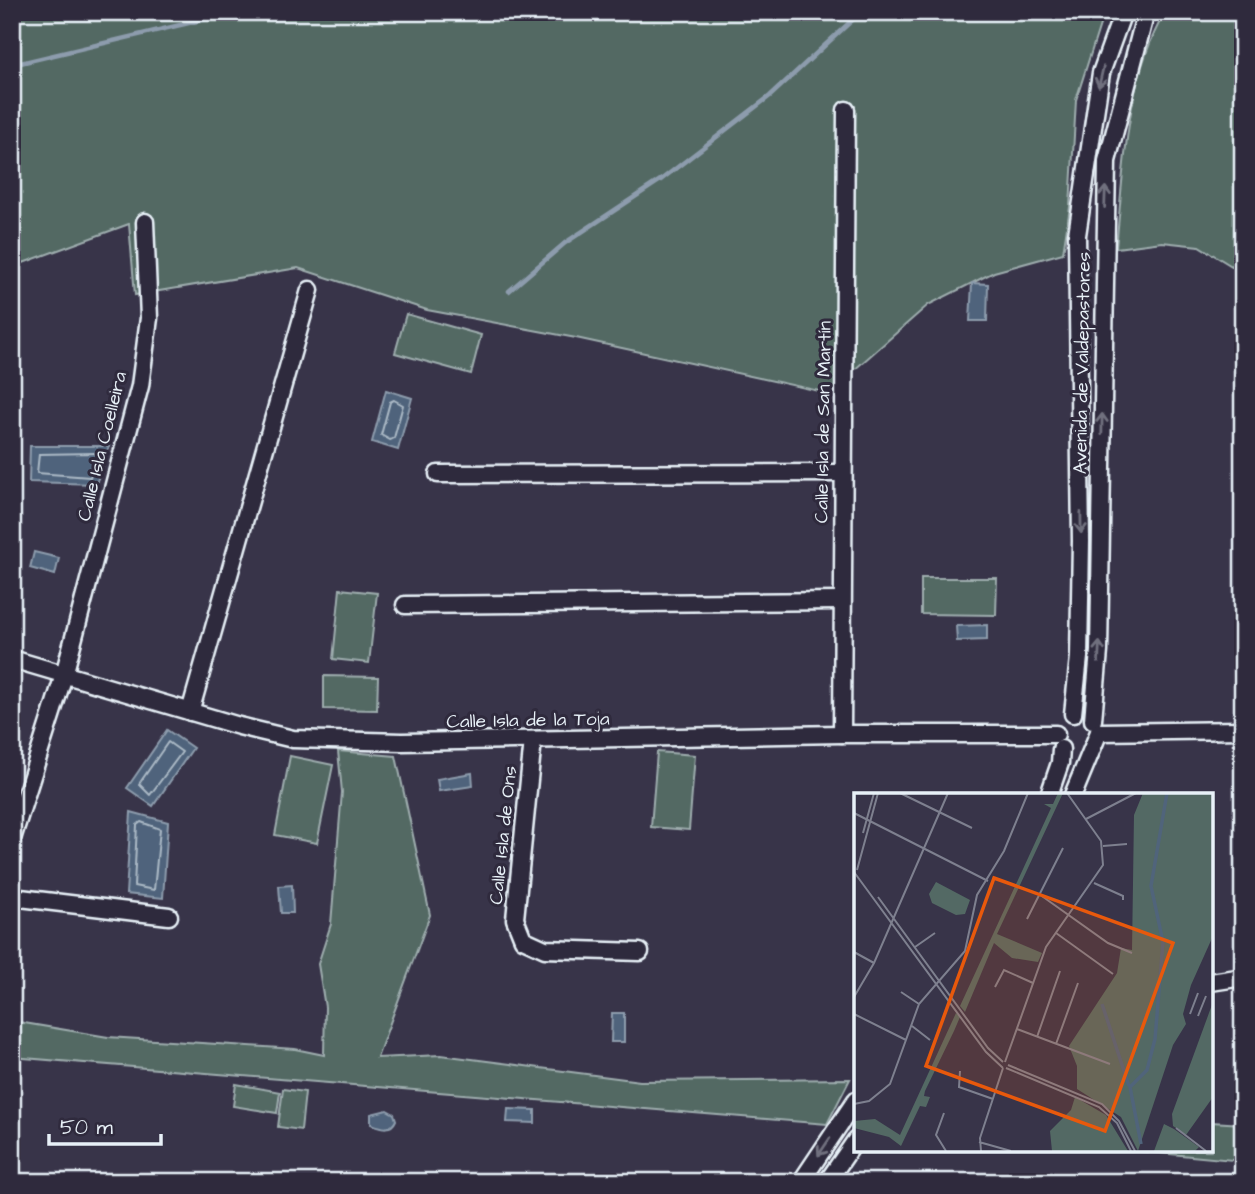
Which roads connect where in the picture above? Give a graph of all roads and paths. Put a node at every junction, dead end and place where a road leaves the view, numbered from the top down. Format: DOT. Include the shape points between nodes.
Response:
graph roads {
  1 [pos="1123,12"];
  2 [pos="1146,12"];
  3 [pos="846,110"];
  4 [pos="145,222"];
  5 [pos="310,290"];
  6 [pos="842,473"];
  7 [pos="438,474"];
  8 [pos="842,601"];
  9 [pos="405,605"];
  10 [pos="12,659"];
  11 [pos="64,675"];
  12 [pos="190,712"];
  13 [pos="1073,714"];
  14 [pos="1096,726"];
  15 [pos="1243,730"];
  16 [pos="842,734"];
  17 [pos="533,740"];
  18 [pos="1059,742"];
  19 [pos="1090,753"];
  20 [pos="1050,793"];
  21 [pos="1074,793"];
  22 [pos="12,839"];
  23 [pos="12,897"];
  24 [pos="169,916"];
  25 [pos="640,952"];
  26 [pos="1243,977"];
  27 [pos="1213,982"];
  28 [pos="852,1106"];
  29 [pos="854,1143"];
  30 [pos="801,1182"];
  31 [pos="827,1182"];
  1 -- 13 [label="street, Avenida de Valdepastores, one-way" via="1101,73 1077,235 1081,541"];
  14 -- 2 [label="street, Avenida de Valdepastores, one-way" via="1107,161"];
  3 -- 6 [label="street, Calle Isla de San Martín"];
  4 -- 11 [label="street, Calle Isla Coelleira" via="149,318 140,386"];
  5 -- 12 [label="street"];
  6 -- 7 [label="street"];
  6 -- 8 [label="street, Calle Isla de San Martín"];
  8 -- 9 [label="street"];
  8 -- 16 [label="street, Calle Isla de San Martín"];
  10 -- 11 [label="street, Calle Isla de la Toja"];
  11 -- 12 [label="street, Calle Isla de la Toja"];
  11 -- 22 [label="street, Calle Isla Coelleira"];
  12 -- 17 [label="street, Calle Isla de la Toja" via="293,739 402,743"];
  13 -- 14 [label="street"];
  13 -- 18 [label="street"];
  14 -- 15 [label="street"];
  14 -- 19 [label="street, Avenida de Valdepastores"];
  16 -- 17 [label="street, Calle Isla de la Toja"];
  16 -- 18 [label="street, Calle Isla de la Toja"];
  17 -- 25 [label="street, Calle Isla de Ons" via="515,919 523,939 545,948"];
  18 -- 19 [label="street, Calle Isla de la Toja" via="1075,756"];
  18 -- 20 [label="street" via="1060,764"];
  19 -- 21 [label="street"];
  23 -- 24 [label="street"];
  26 -- 27 [label="street"];
  28 -- 30 [label="street, one-way"];
  29 -- 31 [label="street"];
}
